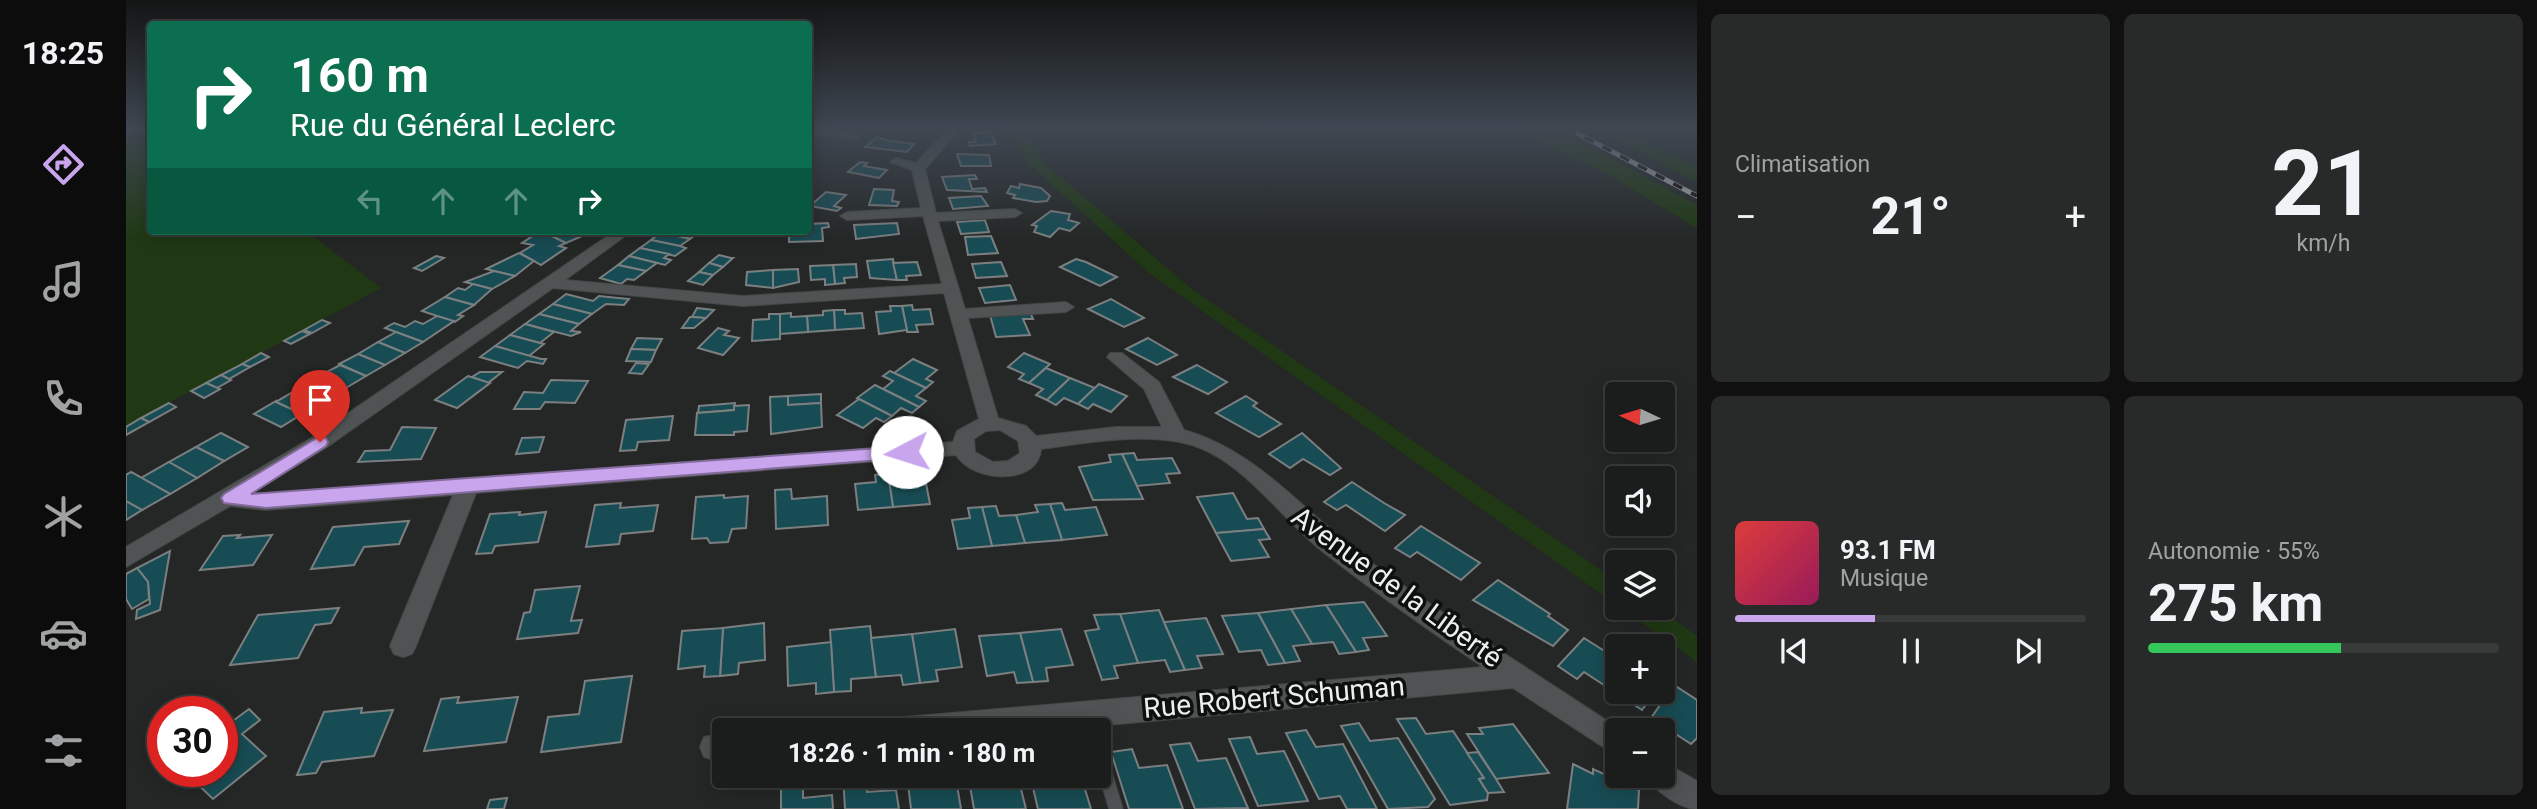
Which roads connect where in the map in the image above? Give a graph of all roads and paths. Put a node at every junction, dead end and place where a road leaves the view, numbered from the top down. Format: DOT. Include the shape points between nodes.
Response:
graph roads {
  1 [pos="910,166"];
  2 [pos="921,166"];
  3 [pos="919,168"];
  4 [pos="1015,213"];
  5 [pos="929,215"];
  6 [pos="848,216"];
  7 [pos="619,235"];
  8 [pos="551,283"];
  9 [pos="951,288"];
  10 [pos="1066,307"];
  11 [pos="958,314"];
  12 [pos="1116,358"];
  13 [pos="990,423"];
  14 [pos="1177,436"];
  15 [pos="1030,443"];
  16 [pos="962,448"];
  17 [pos="468,486"];
  18 [pos="230,498"];
  19 [pos="126,558"];
  20 [pos="403,646"];
  21 [pos="1518,676"];
  22 [pos="1111,720"];
  23 [pos="1605,735"];
  24 [pos="1675,784"];
  25 [pos="1110,788"];
  26 [pos="1697,799"];
  27 [pos="1116,809"];
  1 -- 3 [label="street"];
  2 -- 3 [label="street"];
  3 -- 5 [label="street"];
  4 -- 5 [label="street"];
  5 -- 6 [label="street"];
  5 -- 9 [label="street"];
  7 -- 8 [label="street"];
  8 -- 9 [label="street" via="743,301"];
  8 -- 18 [label="street" via="331,435"];
  9 -- 11 [label="street"];
  10 -- 11 [label="street"];
  11 -- 13 [label="street"];
  12 -- 14 [label="street" via="1152,386"];
  13 -- 15 [label="street" via="1019,430"];
  13 -- 16 [label="street" via="968,431"];
  14 -- 15 [label="street, Avenue de la Liberté" via="1138,434"];
  14 -- 21 [label="street, Avenue de la Liberté" via="1200,441 1241,464 1328,543"];
  15 -- 16 [label="street" via="1025,462 998,470 978,465"];
  16 -- 17 [label="street"];
  17 -- 18 [label="street" via="266,502"];
  17 -- 20 [label="street"];
  18 -- 19 [label="street"];
  21 -- 22 [label="street, Rue Robert Schuman"];
  21 -- 23 [label="street, Avenue de la Liberté"];
  24 -- 26 [label="street"];
  25 -- 27 [label="lane"];
}
